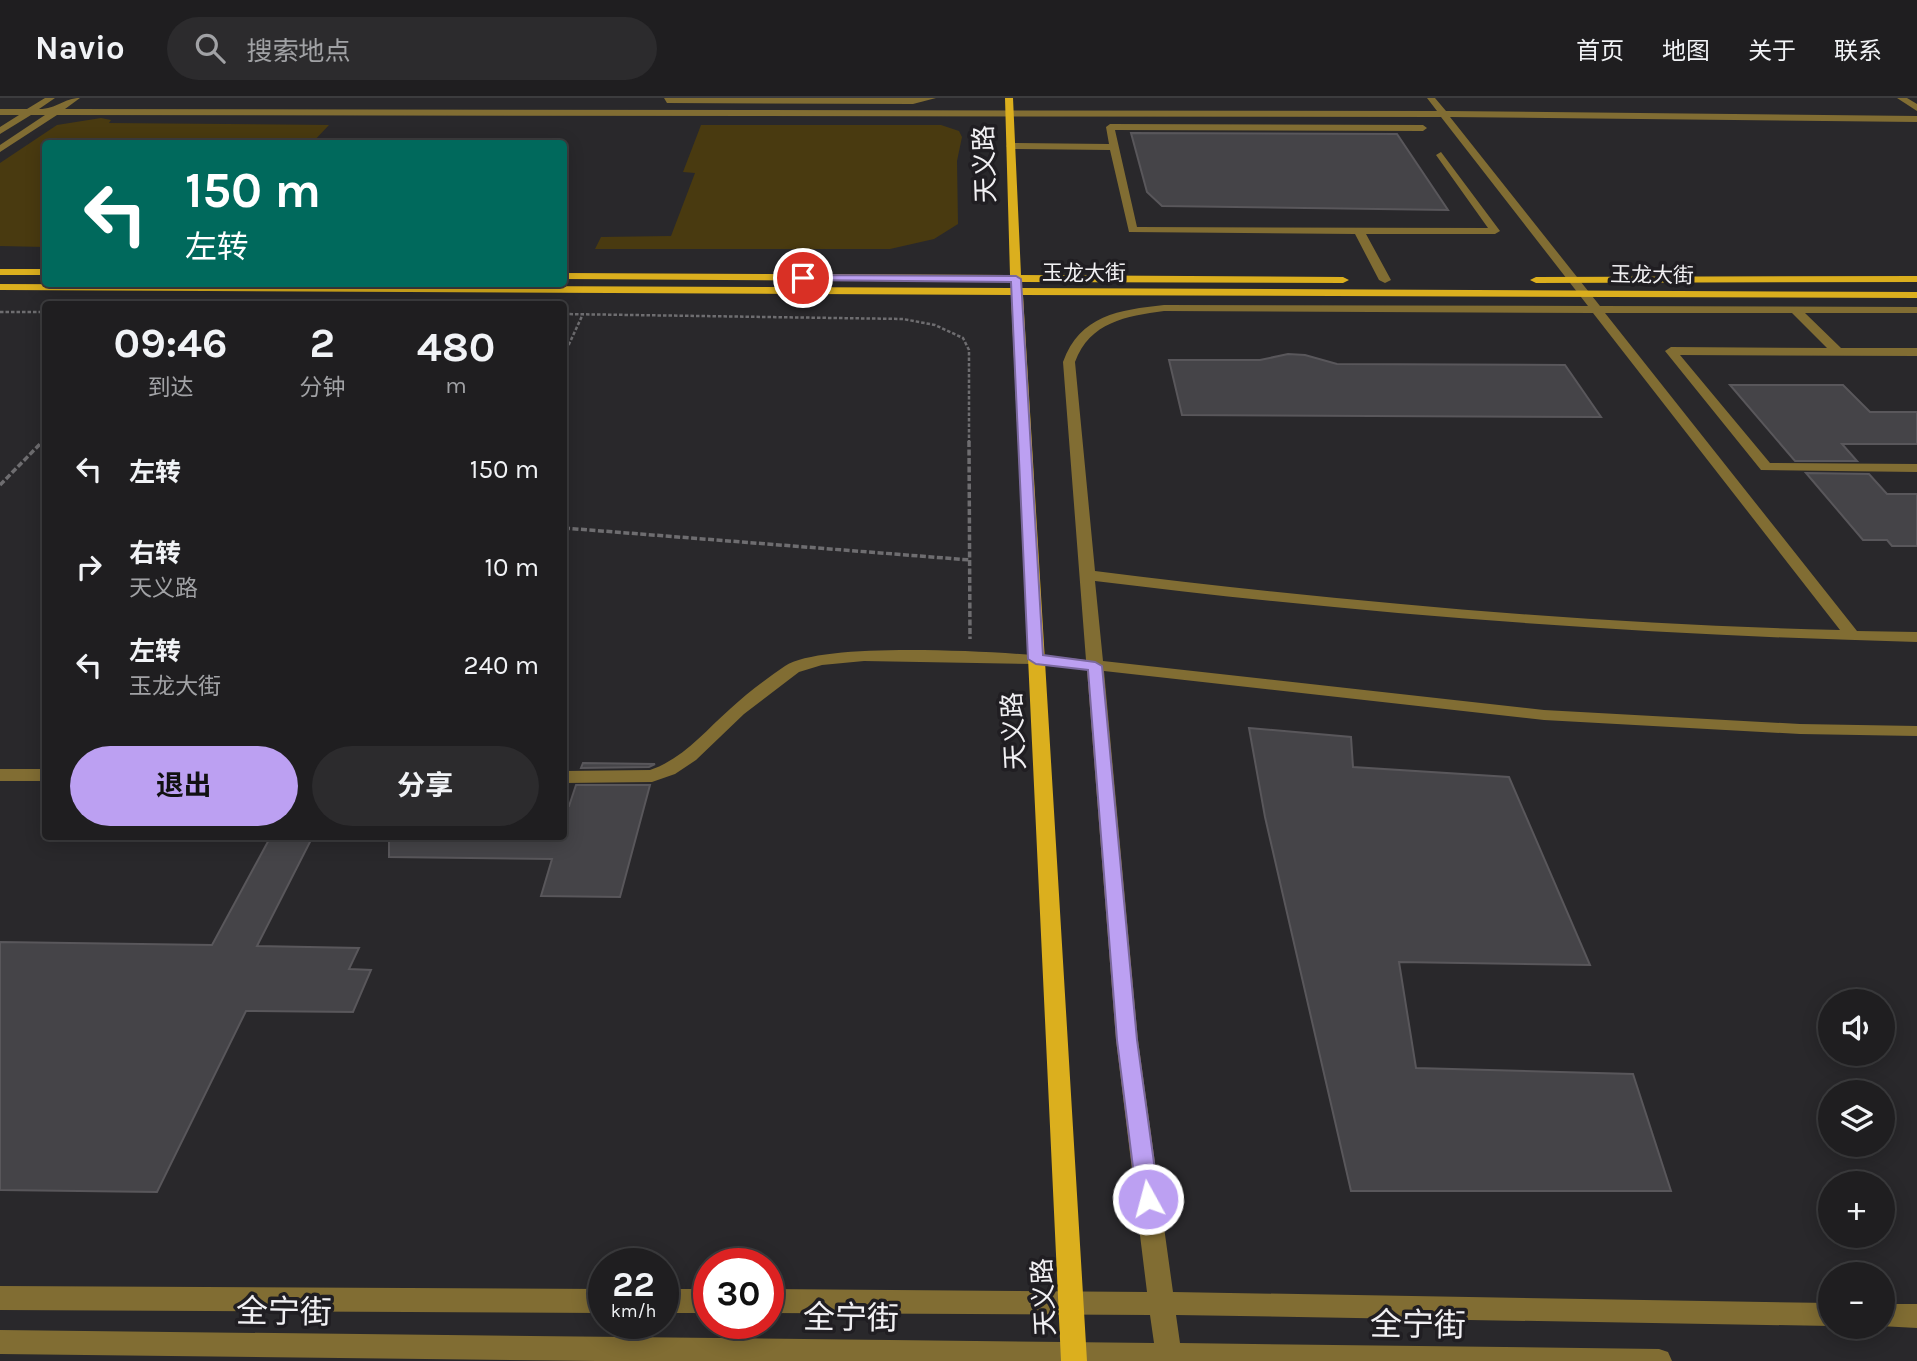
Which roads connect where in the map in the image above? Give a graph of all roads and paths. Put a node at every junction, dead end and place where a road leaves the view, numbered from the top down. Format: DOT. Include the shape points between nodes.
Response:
graph roads {
  1 [pos="51,98"];
  2 [pos="76,98"];
  3 [pos="500,98"];
  4 [pos="932,98"];
  5 [pos="1431,98"];
  6 [pos="1901,98"];
  7 [pos="667,100"];
  8 [pos="1009,106"];
  9 [pos="1917,108"];
  10 [pos="0,112"];
  11 [pos="29,112"];
  12 [pos="55,112"];
  13 [pos="493,113"];
  14 [pos="1444,114"];
  15 [pos="1917,119"];
  16 [pos="1423,128"];
  17 [pos="0,131"];
  18 [pos="1011,146"];
  19 [pos="1114,147"];
  20 [pos="0,149"];
  21 [pos="1441,155"];
  22 [pos="1359,231"];
  23 [pos="0,272"];
  24 [pos="42,272"];
  25 [pos="567,276"];
  26 [pos="1917,279"];
  27 [pos="1385,280"];
  28 [pos="1412,280"];
  29 [pos="1519,280"];
  30 [pos="1573,280"];
  31 [pos="567,286"];
  32 [pos="1016,286"];
  33 [pos="0,287"];
  34 [pos="42,287"];
  35 [pos="1581,293"];
  36 [pos="1917,295"];
  37 [pos="1595,309"];
  38 [pos="1795,310"];
  39 [pos="1917,310"];
  40 [pos="0,312"];
  41 [pos="42,312"];
  42 [pos="567,314"];
  43 [pos="583,314"];
  44 [pos="567,349"];
  45 [pos="1838,352"];
  46 [pos="1917,352"];
  47 [pos="42,442"];
  48 [pos="1917,468"];
  49 [pos="0,485"];
  50 [pos="567,528"];
  51 [pos="970,560"];
  52 [pos="1087,575"];
  53 [pos="1853,636"];
  54 [pos="1917,637"];
  55 [pos="970,658"];
  56 [pos="1036,659"];
  57 [pos="1095,666"];
  58 [pos="1917,731"];
  59 [pos="0,775"];
  60 [pos="42,775"];
  61 [pos="567,777"];
  62 [pos="0,1298"];
  63 [pos="588,1301"];
  64 [pos="784,1301"];
  65 [pos="1071,1302"];
  66 [pos="1161,1304"];
  67 [pos="1818,1315"];
  68 [pos="1895,1316"];
  69 [pos="1917,1316"];
  70 [pos="0,1342"];
  71 [pos="1074,1357"];
  72 [pos="1169,1358"];
  73 [pos="1659,1361"];
  1 -- 11 [label="street"];
  2 -- 12 [label="street"];
  3 -- 13 [label="street"];
  4 -- 7 [label="street"];
  5 -- 14 [label="street"];
  6 -- 9 [label="street"];
  8 -- 13 [label="street"];
  8 -- 14 [label="street"];
  8 -- 18 [label="main road, 天义路"];
  10 -- 11 [label="street"];
  11 -- 12 [label="street"];
  11 -- 17 [label="street"];
  12 -- 13 [label="street"];
  12 -- 20 [label="street"];
  14 -- 15 [label="street"];
  14 -- 30 [label="street"];
  16 -- 19 [label="street" via="1110,127"];
  18 -- 19 [label="street"];
  18 -- 32 [label="main road, 天义路"];
  19 -- 22 [label="street" via="1133,230"];
  21 -- 22 [label="street" via="1495,231"];
  22 -- 27 [label="street"];
  23 -- 24 [label="main road"];
  25 -- 32 [label="main road, 玉龙大街"];
  26 -- 30 [label="main road, 玉龙大街"];
  27 -- 28 [label="main road, 玉龙大街"];
  27 -- 32 [label="main road, 玉龙大街"];
  29 -- 30 [label="main road, 玉龙大街"];
  30 -- 35 [label="street"];
  31 -- 32 [label="main road, 玉龙大街"];
  32 -- 35 [label="main road, 玉龙大街"];
  32 -- 56 [label="main road, 天义路"];
  33 -- 34 [label="main road, 玉龙大街"];
  35 -- 36 [label="main road, 玉龙大街"];
  35 -- 37 [label="street"];
  37 -- 38 [label="street"];
  37 -- 52 [label="street" via="1164,308 1101,322 1073,345 1069,362"];
  37 -- 53 [label="street"];
  38 -- 39 [label="street"];
  38 -- 45 [label="street"];
  40 -- 41 [label="path"];
  42 -- 43 [label="path"];
  43 -- 44 [label="path"];
  43 -- 51 [label="path" via="864,316 935,325 963,338 969,350"];
  45 -- 46 [label="street"];
  45 -- 48 [label="street" via="1671,351 1766,467"];
  47 -- 49 [label="path"];
  50 -- 51 [label="path"];
  51 -- 55 [label="path"];
  52 -- 53 [label="street" via="1478,618"];
  52 -- 57 [label="street"];
  53 -- 54 [label="street"];
  55 -- 56 [label="street"];
  55 -- 61 [label="street" via="864,656 793,667 668,770 652,776"];
  56 -- 57 [label="street"];
  56 -- 65 [label="main road, 天义路"];
  57 -- 58 [label="street" via="1544,715"];
  57 -- 66 [label="street" via="1127,1040"];
  59 -- 60 [label="street"];
  62 -- 63 [label="street, 全宁街"];
  64 -- 65 [label="street, 全宁街"];
  65 -- 66 [label="street, 全宁街"];
  65 -- 71 [label="main road, 天义路"];
  66 -- 67 [label="street, 全宁街"];
  66 -- 72 [label="street"];
  68 -- 69 [label="street"];
  70 -- 71 [label="street, 全宁街"];
  71 -- 72 [label="street, 全宁街"];
  72 -- 73 [label="street, 全宁街"];
}
